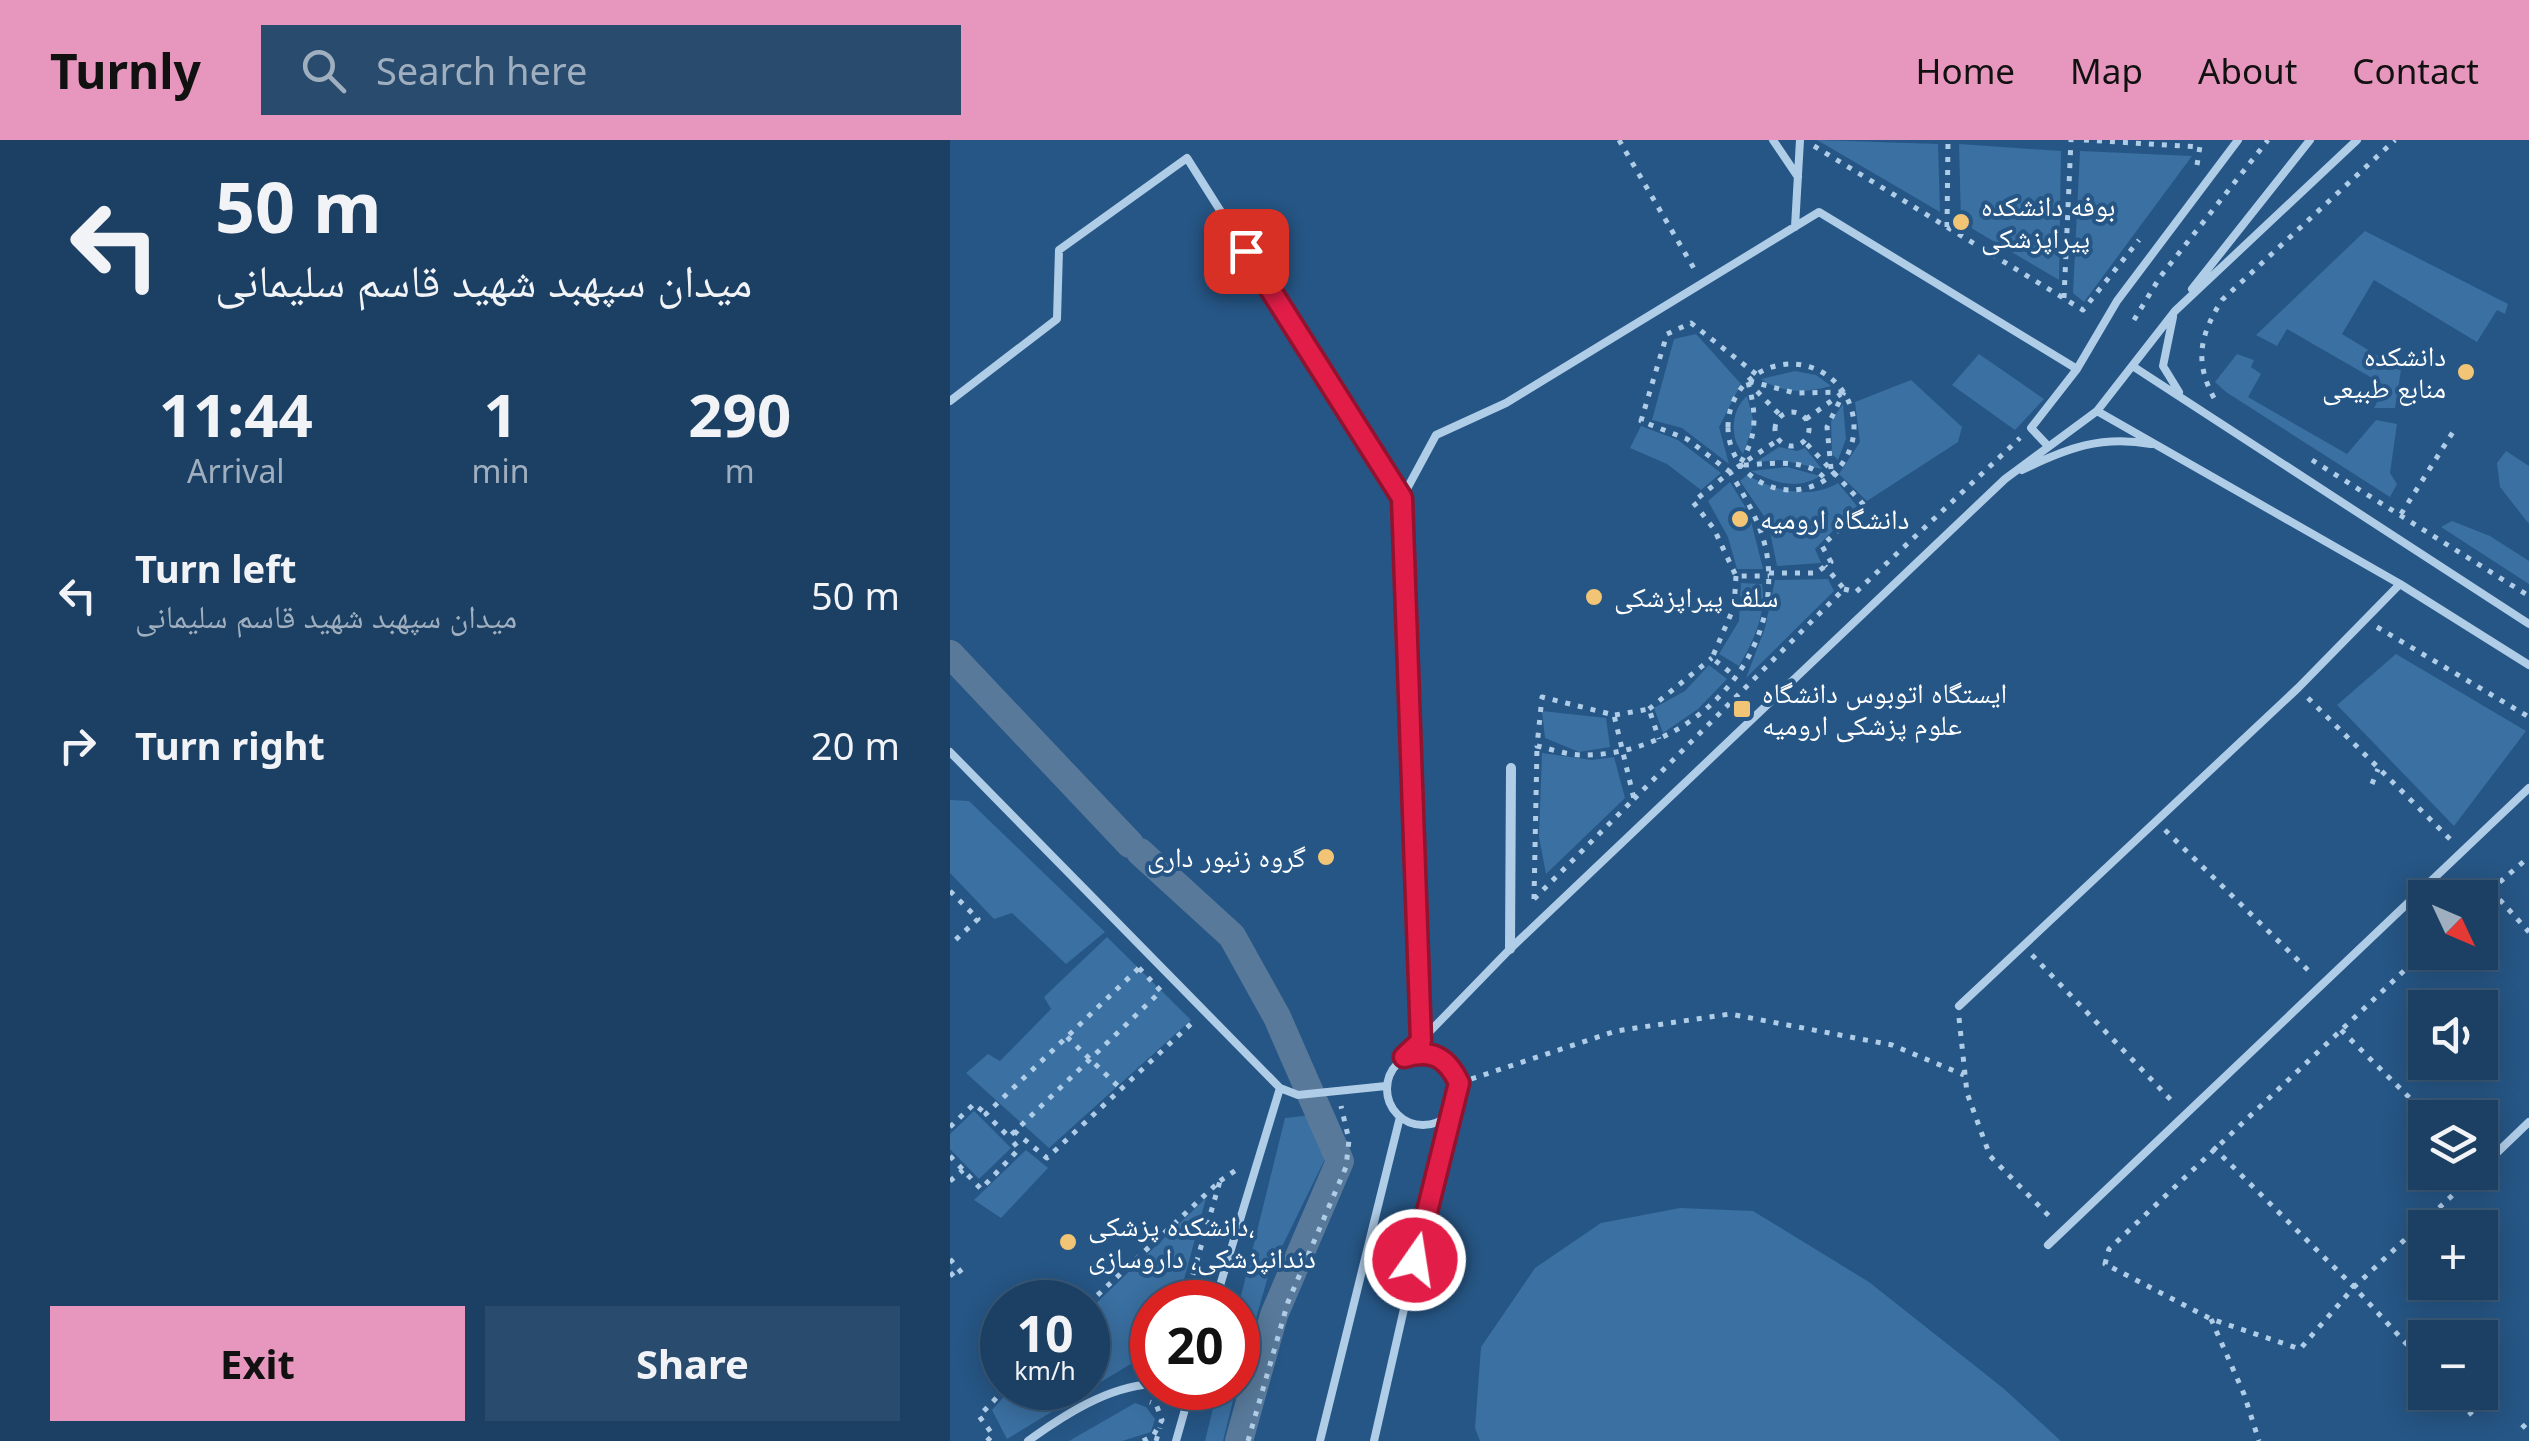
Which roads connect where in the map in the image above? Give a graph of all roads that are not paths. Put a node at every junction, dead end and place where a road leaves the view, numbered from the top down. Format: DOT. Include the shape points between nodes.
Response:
graph roads {
  1 [pos="1773,140"];
  2 [pos="1800,140"];
  3 [pos="2238,140"];
  4 [pos="2310,140"];
  5 [pos="2357,140"];
  6 [pos="1798,177"];
  7 [pos="1795,227"];
  8 [pos="2175,311"];
  9 [pos="2134,367"];
  10 [pos="2077,369"];
  11 [pos="2187,400"];
  12 [pos="950,401"];
  13 [pos="2097,410"];
  14 [pos="2158,445"];
  15 [pos="2048,446"];
  16 [pos="2004,479"];
  17 [pos="1402,498"];
  18 [pos="2400,584"];
  19 [pos="2529,624"];
  20 [pos="2529,665"];
  21 [pos="950,752"];
  22 [pos="959,761"];
  23 [pos="1511,768"];
  24 [pos="950,770"];
  25 [pos="2529,788"];
  26 [pos="1510,949"];
  27 [pos="1959,1006"];
  28 [pos="1421,1041"];
  29 [pos="1404,1057"];
  30 [pos="1386,1086"];
  31 [pos="1280,1088"];
  32 [pos="1448,1115"];
  33 [pos="1400,1117"];
  34 [pos="2529,1122"];
  35 [pos="2498,1152"];
  36 [pos="2048,1245"];
  37 [pos="1222,1280"];
  38 [pos="1130,1386"];
  39 [pos="1185,1410"];
  40 [pos="1028,1441"];
  41 [pos="1176,1441"];
  42 [pos="1320,1441"];
  43 [pos="1374,1441"];
  1 -- 6 [label="lane"];
  2 -- 6 [label="lane"];
  3 -- 10 [label="lane" via="2117,301"];
  4 -- 8 [label="lane"];
  5 -- 8 [label="lane"];
  6 -- 7 [label="lane"];
  7 -- 10 [label="lane" via="1819,212"];
  7 -- 17 [label="lane" via="1506,404 1436,434"];
  8 -- 9 [label="lane"];
  8 -- 11 [label="lane" via="2164,366"];
  9 -- 11 [label="lane"];
  9 -- 13 [label="lane"];
  10 -- 15 [label="lane" via="2031,428"];
  11 -- 19 [label="lane"];
  12 -- 17 [label="lane" via="1057,319 1059,250 1187,158"];
  13 -- 14 [label="lane"];
  13 -- 15 [label="lane"];
  14 -- 16 [label="lane" via="2098,440"];
  14 -- 18 [label="lane"];
  15 -- 16 [label="lane"];
  16 -- 26 [label="lane"];
  17 -- 28 [label="lane"];
  18 -- 20 [label="lane"];
  18 -- 27 [label="lane"];
  21 -- 22 [label="lane"];
  22 -- 24 [label="lane"];
  22 -- 31 [label="lane"];
  23 -- 26 [label="street"];
  25 -- 36 [label="lane"];
  26 -- 28 [label="lane"];
  28 -- 29 [label="lane"];
  29 -- 30 [label="lane"];
  29 -- 32 [label="lane" via="1421,1052 1452,1067 1458,1100"];
  30 -- 31 [label="lane" via="1298,1095"];
  30 -- 33 [label="lane"];
  31 -- 37 [label="lane"];
  32 -- 33 [label="lane" via="1433,1124"];
  32 -- 43 [label="lane"];
  33 -- 42 [label="lane"];
  34 -- 35 [label="lane"];
  38 -- 40 [label="lane" via="1064,1415"];
  39 -- 41 [label="lane"];
}
